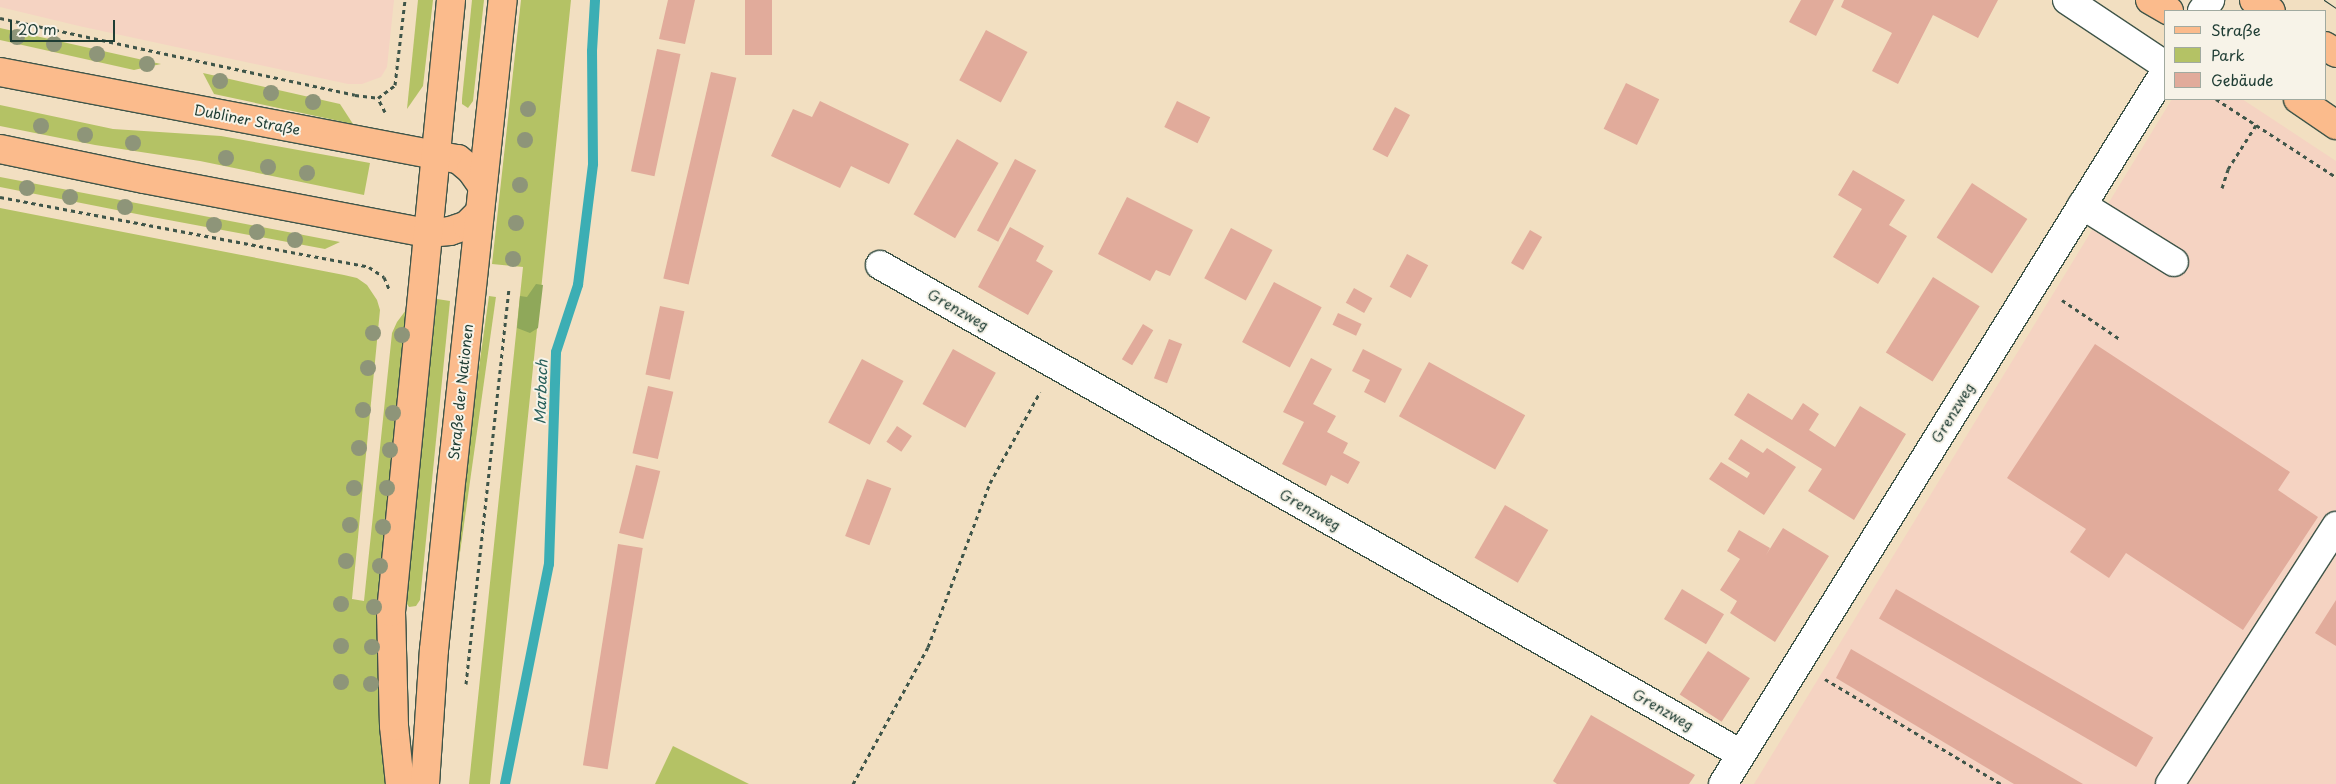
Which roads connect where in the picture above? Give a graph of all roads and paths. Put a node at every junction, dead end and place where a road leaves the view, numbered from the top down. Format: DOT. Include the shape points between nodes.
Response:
graph roads {
  1 [pos="405,0"];
  2 [pos="451,0"];
  3 [pos="503,0"];
  4 [pos="2067,0"];
  5 [pos="2150,0"];
  6 [pos="2254,0"];
  7 [pos="2167,10"];
  8 [pos="2269,10"];
  9 [pos="0,18"];
  10 [pos="2164,64"];
  11 [pos="0,72"];
  12 [pos="2164,74"];
  13 [pos="378,98"];
  14 [pos="2218,100"];
  15 [pos="2299,100"];
  16 [pos="386,114"];
  17 [pos="2256,125"];
  18 [pos="2336,125"];
  19 [pos="0,149"];
  20 [pos="435,154"];
  21 [pos="2336,177"];
  22 [pos="482,186"];
  23 [pos="2222,188"];
  24 [pos="0,197"];
  25 [pos="2082,205"];
  26 [pos="479,213"];
  27 [pos="428,233"];
  28 [pos="2174,262"];
  29 [pos="880,265"];
  30 [pos="384,277"];
  31 [pos="2035,281"];
  32 [pos="509,288"];
  33 [pos="2122,340"];
  34 [pos="1054,365"];
  35 [pos="2336,526"];
  36 [pos="1798,663"];
  37 [pos="466,685"];
  38 [pos="1741,754"];
  39 [pos="400,784"];
  40 [pos="425,784"];
  41 [pos="852,784"];
  42 [pos="1723,784"];
  43 [pos="2001,784"];
  44 [pos="2170,784"];
  1 -- 13 [label="path" via="395,85"];
  2 -- 20 [label="main road"];
  3 -- 22 [label="main road, Straße der Nationen"];
  4 -- 10 [label="street"];
  5 -- 7 [label="main road"];
  6 -- 8 [label="main road"];
  9 -- 13 [label="path"];
  11 -- 20 [label="main road, Dubliner Straße"];
  12 -- 25 [label="street, Grenzweg"];
  13 -- 16 [label="path"];
  14 -- 17 [label="path"];
  15 -- 18 [label="main road"];
  17 -- 21 [label="path"];
  17 -- 23 [label="path" via="2228,169"];
  19 -- 27 [label="main road" via="144,180"];
  20 -- 22 [label="main road, Dubliner Straße" via="458,159"];
  20 -- 27 [label="main road"];
  22 -- 26 [label="main road, Straße der Nationen"];
  24 -- 30 [label="path" via="369,267"];
  25 -- 28 [label="street"];
  25 -- 31 [label="street, Grenzweg"];
  26 -- 27 [label="main road" via="467,225"];
  26 -- 40 [label="main road, Straße der Nationen" via="435,640"];
  27 -- 39 [label="main road" via="391,612 394,726"];
  29 -- 34 [label="street, Grenzweg"];
  31 -- 33 [label="path"];
  31 -- 36 [label="street, Grenzweg"];
  32 -- 37 [label="path"];
  34 -- 38 [label="street, Grenzweg"];
  34 -- 41 [label="path" via="990,483 928,647"];
  35 -- 44 [label="street"];
  36 -- 38 [label="street, Grenzweg"];
  36 -- 43 [label="path"];
  38 -- 42 [label="street, Grenzweg"];
}
